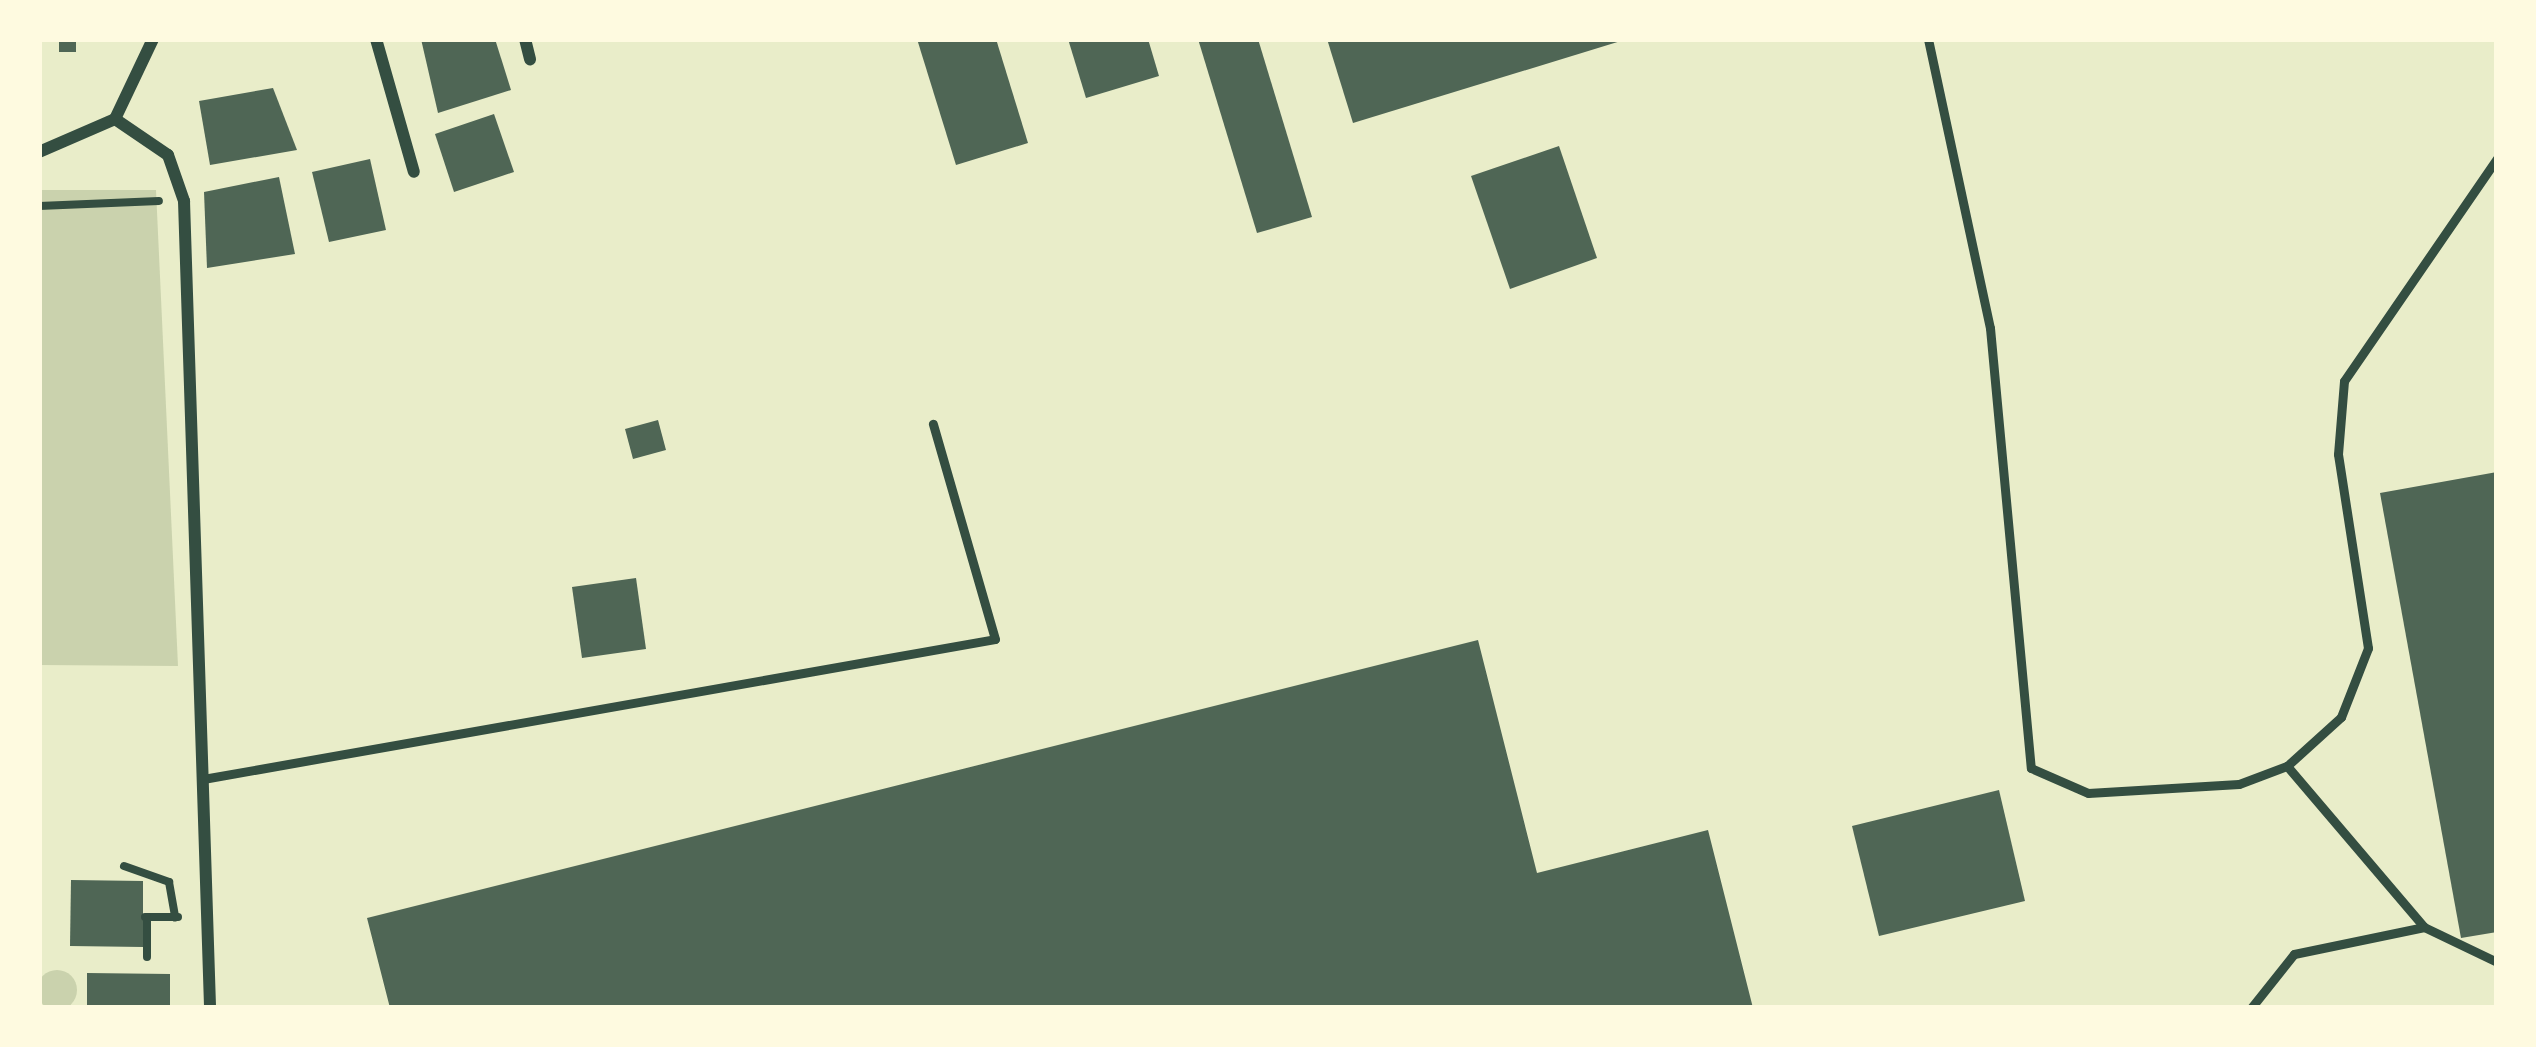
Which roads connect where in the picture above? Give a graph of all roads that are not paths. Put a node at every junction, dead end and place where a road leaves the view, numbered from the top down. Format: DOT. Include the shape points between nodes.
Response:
graph roads {
  1 [pos="153,39"];
  2 [pos="376,39"];
  3 [pos="525,39"];
  4 [pos="1928,39"];
  5 [pos="530,58"];
  6 [pos="115,119"];
  7 [pos="39,152"];
  8 [pos="2497,158"];
  9 [pos="414,172"];
  10 [pos="933,424"];
  11 [pos="2287,766"];
  12 [pos="203,778"];
  13 [pos="2424,927"];
  14 [pos="2497,962"];
  15 [pos="210,1008"];
  16 [pos="2251,1008"];
  1 -- 6 [label="street"];
  2 -- 9 [label="street"];
  3 -- 5 [label="street"];
  4 -- 11 [label="lane" via="1990,328 2031,768 2088,793 2186,791"];
  6 -- 7 [label="street"];
  6 -- 12 [label="street" via="168,155 184,201"];
  8 -- 11 [label="lane" via="2344,381 2338,454 2368,648 2341,717"];
  10 -- 12 [label="lane" via="995,639"];
  11 -- 13 [label="lane"];
  12 -- 15 [label="street"];
  13 -- 14 [label="lane"];
  13 -- 16 [label="lane" via="2294,954"];
}
